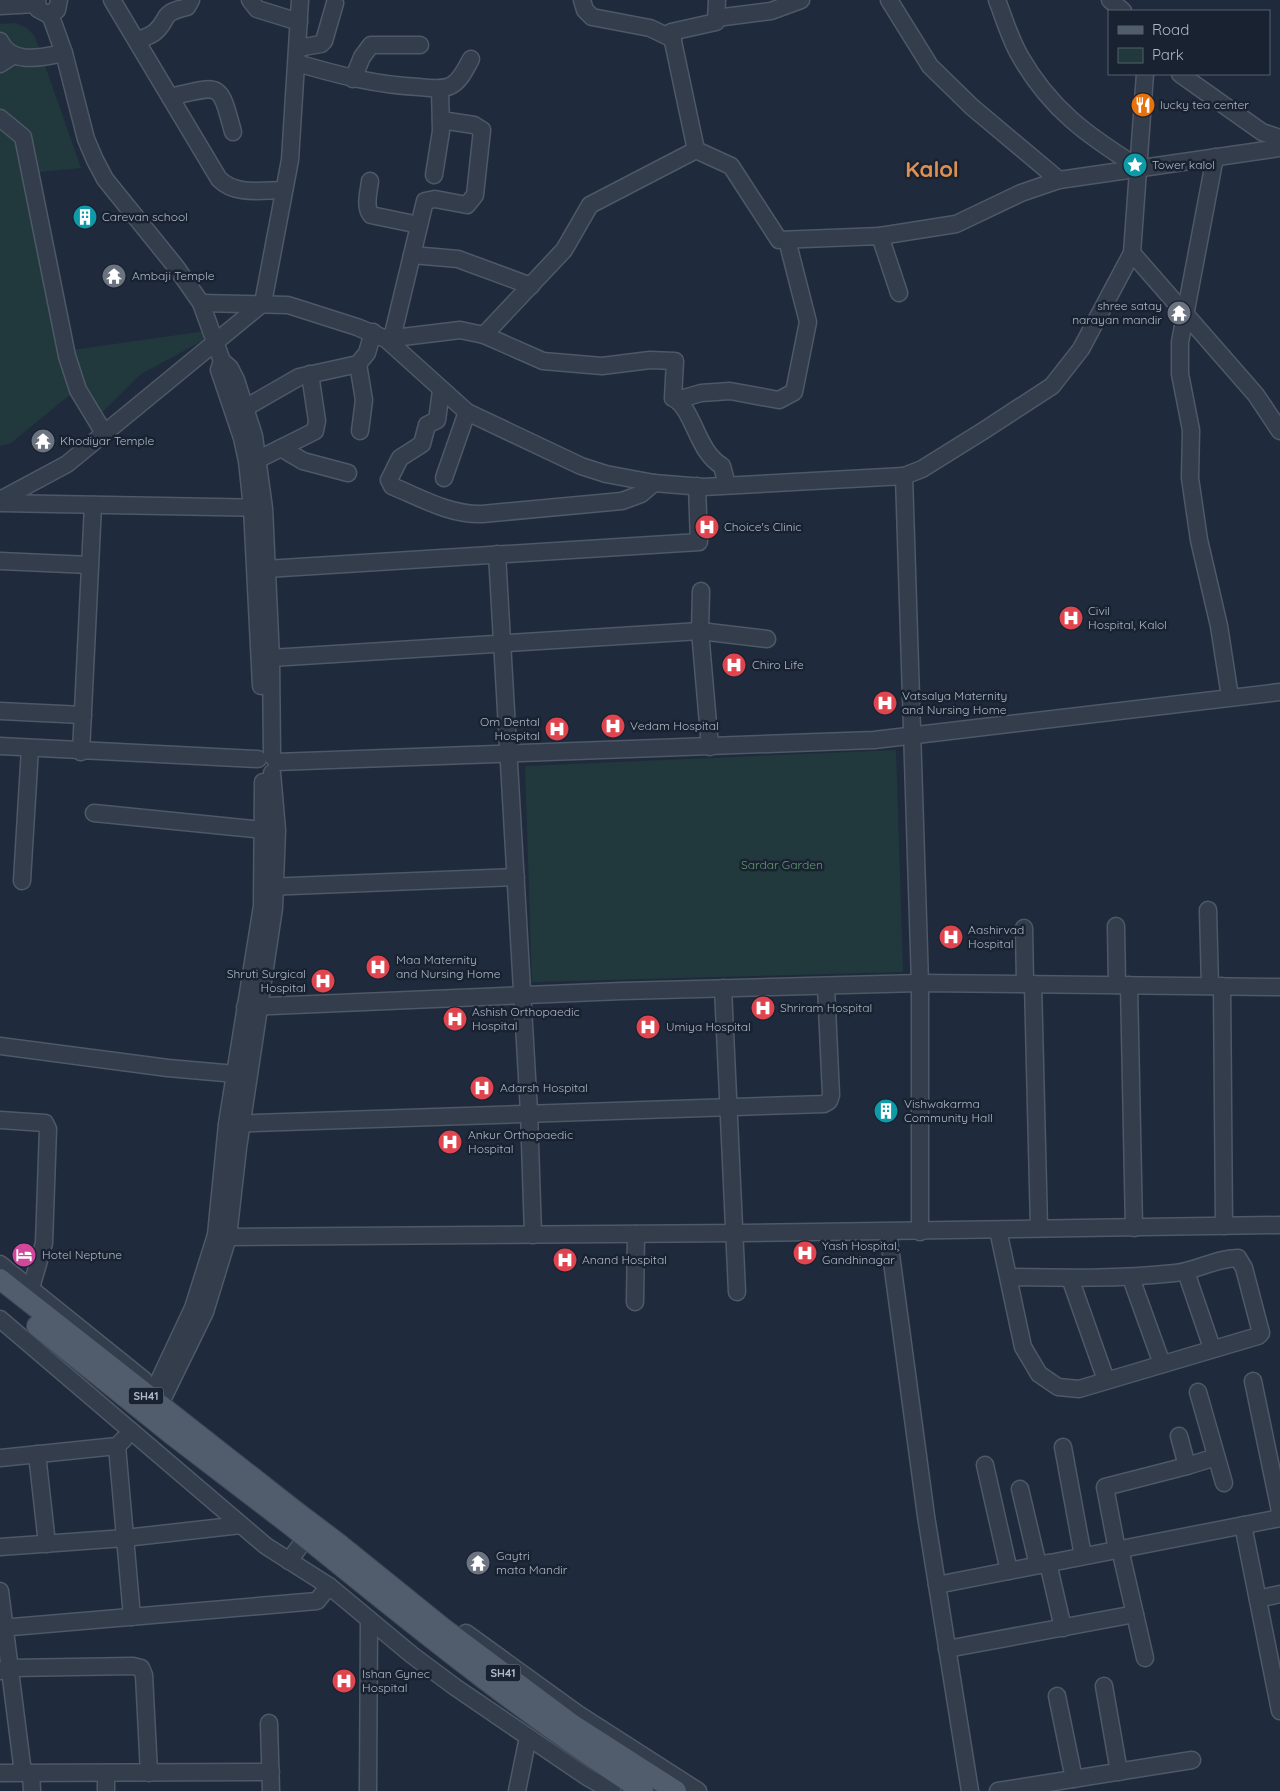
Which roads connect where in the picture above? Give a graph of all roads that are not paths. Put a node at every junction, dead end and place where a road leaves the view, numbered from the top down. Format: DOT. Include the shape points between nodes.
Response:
graph roads {
  1 [pos="112,0"];
  2 [pos="192,0"];
  3 [pos="250,0"];
  4 [pos="300,0"];
  5 [pos="582,0"];
  6 [pos="717,0"];
  7 [pos="801,0"];
  8 [pos="889,0"];
  9 [pos="997,0"];
  10 [pos="1110,0"];
  11 [pos="37,2"];
  12 [pos="335,3"];
  13 [pos="58,4"];
  14 [pos="0,6"];
  15 [pos="1122,10"];
  16 [pos="716,18"];
  17 [pos="299,22"];
  18 [pos="673,39"];
  19 [pos="0,41"];
  20 [pos="137,41"];
  21 [pos="420,45"];
  22 [pos="64,53"];
  23 [pos="298,56"];
  24 [pos="7,59"];
  25 [pos="471,59"];
  26 [pos="1145,75"];
  27 [pos="1181,75"];
  28 [pos="353,80"];
  29 [pos="440,88"];
  30 [pos="170,97"];
  31 [pos="0,118"];
  32 [pos="441,120"];
  33 [pos="233,132"];
  34 [pos="1280,138"];
  35 [pos="1280,148"];
  36 [pos="696,150"];
  37 [pos="1215,157"];
  38 [pos="1138,167"];
  39 [pos="434,175"];
  40 [pos="1059,180"];
  41 [pos="370,181"];
  42 [pos="284,190"];
  43 [pos="419,226"];
  44 [pos="880,236"];
  45 [pos="787,240"];
  46 [pos="1132,253"];
  47 [pos="412,255"];
  48 [pos="531,286"];
  49 [pos="899,293"];
  50 [pos="201,303"];
  51 [pos="263,303"];
  52 [pos="1186,316"];
  53 [pos="484,335"];
  54 [pos="384,336"];
  55 [pos="213,342"];
  56 [pos="222,361"];
  57 [pos="358,364"];
  58 [pos="310,374"];
  59 [pos="441,391"];
  60 [pos="677,400"];
  61 [pos="245,408"];
  62 [pos="467,412"];
  63 [pos="360,431"];
  64 [pos="1280,431"];
  65 [pos="104,433"];
  66 [pos="282,448"];
  67 [pos="258,459"];
  68 [pos="348,473"];
  69 [pos="904,476"];
  70 [pos="444,478"];
  71 [pos="654,483"];
  72 [pos="727,485"];
  73 [pos="698,486"];
  74 [pos="0,501"];
  75 [pos="93,505"];
  76 [pos="258,508"];
  77 [pos="497,554"];
  78 [pos="0,561"];
  79 [pos="90,565"];
  80 [pos="266,569"];
  81 [pos="701,591"];
  82 [pos="700,631"];
  83 [pos="767,639"];
  84 [pos="503,643"];
  85 [pos="271,658"];
  86 [pos="1280,692"];
  87 [pos="1230,697"];
  88 [pos="0,711"];
  89 [pos="83,715"];
  90 [pos="913,736"];
  91 [pos="0,746"];
  92 [pos="710,748"];
  93 [pos="30,752"];
  94 [pos="81,752"];
  95 [pos="0,754"];
  96 [pos="510,755"];
  97 [pos="266,764"];
  98 [pos="94,813"];
  99 [pos="264,830"];
  100 [pos="516,877"];
  101 [pos="22,881"];
  102 [pos="270,887"];
  103 [pos="1208,910"];
  104 [pos="1116,926"];
  105 [pos="1024,928"];
  106 [pos="920,983"];
  107 [pos="1029,984"];
  108 [pos="1123,985"];
  109 [pos="826,986"];
  110 [pos="1216,986"];
  111 [pos="1280,987"];
  112 [pos="723,988"];
  113 [pos="522,996"];
  114 [pos="252,1006"];
  115 [pos="0,1046"];
  116 [pos="236,1074"];
  117 [pos="728,1108"];
  118 [pos="529,1112"];
  119 [pos="0,1120"];
  120 [pos="234,1124"];
  121 [pos="1280,1225"];
  122 [pos="1224,1226"];
  123 [pos="1039,1228"];
  124 [pos="1134,1228"];
  125 [pos="998,1230"];
  126 [pos="888,1232"];
  127 [pos="920,1232"];
  128 [pos="636,1234"];
  129 [pos="733,1234"];
  130 [pos="533,1235"];
  131 [pos="222,1236"];
  132 [pos="0,1264"];
  133 [pos="1186,1272"];
  134 [pos="1008,1277"];
  135 [pos="1070,1278"];
  136 [pos="1131,1278"];
  137 [pos="0,1279"];
  138 [pos="31,1288"];
  139 [pos="737,1292"];
  140 [pos="0,1296"];
  141 [pos="635,1302"];
  142 [pos="0,1320"];
  143 [pos="1212,1348"];
  144 [pos="1162,1364"];
  145 [pos="1106,1380"];
  146 [pos="1253,1381"];
  147 [pos="160,1392"];
  148 [pos="1198,1392"];
  149 [pos="132,1430"];
  150 [pos="1179,1436"];
  151 [pos="117,1446"];
  152 [pos="1274,1446"];
  153 [pos="1063,1447"];
  154 [pos="37,1454"];
  155 [pos="1216,1457"];
  156 [pos="0,1458"];
  157 [pos="985,1465"];
  158 [pos="1187,1466"];
  159 [pos="1224,1483"];
  160 [pos="1020,1489"];
  161 [pos="1280,1511"];
  162 [pos="290,1516"];
  163 [pos="1280,1518"];
  164 [pos="320,1519"];
  165 [pos="242,1524"];
  166 [pos="1243,1525"];
  167 [pos="125,1538"];
  168 [pos="47,1544"];
  169 [pos="0,1547"];
  170 [pos="334,1550"];
  171 [pos="1118,1550"];
  172 [pos="1083,1556"];
  173 [pos="289,1561"];
  174 [pos="1043,1564"];
  175 [pos="1009,1571"];
  176 [pos="937,1584"];
  177 [pos="328,1586"];
  178 [pos="0,1591"];
  179 [pos="1280,1594"];
  180 [pos="1258,1599"];
  181 [pos="1135,1614"];
  182 [pos="132,1617"];
  183 [pos="369,1620"];
  184 [pos="3,1628"];
  185 [pos="1063,1628"];
  186 [pos="947,1650"];
  187 [pos="1275,1655"];
  188 [pos="1145,1658"];
  189 [pos="5,1670"];
  190 [pos="1104,1686"];
  191 [pos="1057,1696"];
  192 [pos="1280,1712"];
  193 [pos="269,1723"];
  194 [pos="528,1737"];
  195 [pos="1192,1760"];
  196 [pos="271,1772"];
  197 [pos="1120,1772"];
  198 [pos="0,1773"];
  199 [pos="27,1773"];
  200 [pos="106,1773"];
  201 [pos="148,1773"];
  202 [pos="1074,1779"];
  203 [pos="585,1784"];
  204 [pos="32,1791"];
  205 [pos="106,1791"];
  206 [pos="271,1791"];
  207 [pos="368,1791"];
  208 [pos="517,1791"];
  209 [pos="612,1791"];
  210 [pos="643,1791"];
  211 [pos="676,1791"];
  212 [pos="698,1791"];
  213 [pos="970,1791"];
  214 [pos="998,1791"];
  1 -- 20 [label="street"];
  2 -- 20 [label="street" via="187,7 165,15 156,30"];
  3 -- 17 [label="street" via="257,9"];
  4 -- 17 [label="street"];
  5 -- 18 [label="street" via="592,17 650,28"];
  6 -- 16 [label="street"];
  7 -- 16 [label="street" via="771,11"];
  8 -- 40 [label="street" via="930,66 972,108"];
  9 -- 38 [label="street" via="1020,56 1059,110 1090,137"];
  10 -- 15 [label="street"];
  11 -- 13 [label="street" via="42,12"];
  11 -- 14 [label="street"];
  12 -- 23 [label="street" via="324,41"];
  13 -- 22 [label="street"];
  16 -- 18 [label="street" via="716,22 671,32"];
  17 -- 23 [label="street"];
  18 -- 36 [label="street"];
  19 -- 24 [label="street"];
  20 -- 30 [label="street"];
  21 -- 28 [label="street" via="371,45 362,57"];
  22 -- 24 [label="street"];
  22 -- 50 [label="street" via="86,139 95,160"];
  23 -- 28 [label="street"];
  23 -- 42 [label="street" via="290,160"];
  25 -- 29 [label="street" via="458,81"];
  26 -- 38 [label="street"];
  27 -- 34 [label="street" via="1262,132"];
  28 -- 29 [label="street"];
  29 -- 32 [label="street"];
  30 -- 33 [label="street" via="205,89 218,91 223,96"];
  30 -- 42 [label="street" via="226,186 235,190"];
  31 -- 65 [label="street" via="23,137 66,356 78,390"];
  32 -- 39 [label="street"];
  32 -- 43 [label="street" via="474,125 482,130 475,195 467,205 429,199 423,207"];
  35 -- 37 [label="street"];
  36 -- 45 [label="street" via="730,166 779,240"];
  36 -- 48 [label="street" via="590,205 564,250"];
  37 -- 38 [label="street"];
  37 -- 52 [label="street"];
  38 -- 40 [label="street"];
  38 -- 46 [label="street"];
  40 -- 44 [label="street" via="1021,193 956,224"];
  41 -- 43 [label="street" via="367,206 371,215"];
  42 -- 51 [label="street"];
  43 -- 47 [label="street"];
  44 -- 45 [label="street"];
  44 -- 49 [label="street"];
  45 -- 60 [label="street" via="808,322 794,392 778,400 730,391 701,393"];
  46 -- 52 [label="street"];
  46 -- 69 [label="street" via="1081,349 1052,386 922,469"];
  47 -- 48 [label="street" via="458,259"];
  47 -- 54 [label="street"];
  48 -- 53 [label="street"];
  50 -- 51 [label="street"];
  50 -- 55 [label="street"];
  51 -- 54 [label="street" via="288,305"];
  51 -- 55 [label="street"];
  52 -- 64 [label="street" via="1256,395"];
  52 -- 87 [label="street" via="1180,342 1180,374 1191,430 1190,478"];
  53 -- 54 [label="street" via="460,330"];
  53 -- 60 [label="street" via="543,361 602,366 650,360 674,361 673,398"];
  54 -- 57 [label="street"];
  54 -- 59 [label="street"];
  55 -- 56 [label="street"];
  55 -- 65 [label="street"];
  56 -- 61 [label="street" via="230,368"];
  56 -- 76 [label="street" via="220,370 242,438"];
  57 -- 58 [label="street"];
  57 -- 63 [label="street" via="364,400"];
  58 -- 61 [label="street"];
  58 -- 66 [label="street" via="316,427 310,434"];
  59 -- 62 [label="street"];
  59 -- 71 [label="street" via="437,420 427,425 422,444 400,458 389,480 392,486 450,510 474,514 622,501 641,494"];
  60 -- 72 [label="street" via="712,460 722,466"];
  61 -- 67 [label="street"];
  62 -- 70 [label="street"];
  62 -- 71 [label="street" via="580,466"];
  65 -- 74 [label="street" via="67,464"];
  66 -- 67 [label="street"];
  66 -- 68 [label="street" via="303,461"];
  67 -- 76 [label="street"];
  69 -- 72 [label="street"];
  69 -- 90 [label="street"];
  71 -- 73 [label="street"];
  72 -- 73 [label="street"];
  73 -- 77 [label="street" via="699,542"];
  74 -- 75 [label="street"];
  75 -- 76 [label="street"];
  75 -- 79 [label="street"];
  76 -- 80 [label="street"];
  76 -- 97 [label="street"];
  77 -- 80 [label="street"];
  77 -- 84 [label="street"];
  78 -- 79 [label="street"];
  79 -- 89 [label="street"];
  80 -- 85 [label="street"];
  81 -- 82 [label="street"];
  82 -- 83 [label="street"];
  82 -- 84 [label="street"];
  82 -- 92 [label="street"];
  84 -- 85 [label="street"];
  84 -- 96 [label="street"];
  85 -- 97 [label="street"];
  86 -- 87 [label="street"];
  87 -- 90 [label="street"];
  88 -- 89 [label="street"];
  89 -- 94 [label="street"];
  90 -- 92 [label="street"];
  90 -- 106 [label="street"];
  91 -- 93 [label="street"];
  92 -- 96 [label="street"];
  93 -- 94 [label="street"];
  93 -- 95 [label="street"];
  93 -- 97 [label="street"];
  93 -- 101 [label="street"];
  94 -- 97 [label="street"];
  96 -- 97 [label="street"];
  96 -- 100 [label="street"];
  97 -- 99 [label="street"];
  97 -- 102 [label="street" via="276,830"];
  98 -- 99 [label="street"];
  99 -- 102 [label="street"];
  100 -- 102 [label="street"];
  100 -- 113 [label="street"];
  102 -- 114 [label="street"];
  103 -- 110 [label="street"];
  104 -- 108 [label="street"];
  105 -- 107 [label="street"];
  106 -- 107 [label="street"];
  106 -- 109 [label="street"];
  106 -- 127 [label="street"];
  107 -- 108 [label="street"];
  107 -- 123 [label="street"];
  108 -- 110 [label="street"];
  108 -- 124 [label="street"];
  109 -- 112 [label="street"];
  109 -- 117 [label="street" via="829,1100 824,1104"];
  110 -- 111 [label="street"];
  110 -- 122 [label="street"];
  112 -- 113 [label="street"];
  112 -- 117 [label="street"];
  113 -- 114 [label="street"];
  113 -- 118 [label="street"];
  114 -- 116 [label="street"];
  114 -- 120 [label="street"];
  115 -- 116 [label="street"];
  116 -- 120 [label="street"];
  117 -- 118 [label="street"];
  117 -- 129 [label="street"];
  118 -- 120 [label="street"];
  118 -- 130 [label="street"];
  119 -- 138 [label="street" via="44,1123 48,1129 44,1243"];
  120 -- 131 [label="street"];
  121 -- 122 [label="street"];
  122 -- 124 [label="street"];
  123 -- 124 [label="street"];
  123 -- 125 [label="street"];
  125 -- 127 [label="street"];
  125 -- 134 [label="street"];
  126 -- 127 [label="street"];
  126 -- 129 [label="street"];
  126 -- 176 [label="street"];
  128 -- 129 [label="street"];
  128 -- 130 [label="street"];
  128 -- 141 [label="street"];
  129 -- 139 [label="street"];
  130 -- 131 [label="street"];
  131 -- 147 [label="street"];
  132 -- 138 [label="street"];
  133 -- 136 [label="street"];
  133 -- 143 [label="street"];
  133 -- 143 [label="street" via="1238,1258 1244,1268 1261,1332 1258,1336"];
  134 -- 135 [label="street"];
  134 -- 145 [label="street" via="1023,1347 1039,1374 1058,1387 1079,1389"];
  135 -- 136 [label="street"];
  135 -- 145 [label="street"];
  136 -- 144 [label="street"];
  137 -- 162 [label="main road, SH41"];
  138 -- 147 [label="street"];
  140 -- 162 [label="main road, SH41" via="170,1433"];
  142 -- 149 [label="street"];
  143 -- 144 [label="street"];
  144 -- 145 [label="street"];
  146 -- 152 [label="street"];
  147 -- 164 [label="street"];
  148 -- 155 [label="street"];
  149 -- 151 [label="street"];
  149 -- 165 [label="street"];
  150 -- 158 [label="street"];
  151 -- 154 [label="street"];
  151 -- 167 [label="street"];
  152 -- 161 [label="street"];
  153 -- 172 [label="street"];
  154 -- 156 [label="street"];
  154 -- 168 [label="street"];
  155 -- 158 [label="street"];
  155 -- 159 [label="street"];
  157 -- 175 [label="street"];
  158 -- 171 [label="street" via="1105,1487"];
  160 -- 174 [label="street"];
  162 -- 170 [label="main road, SH41, bridge"];
  163 -- 166 [label="street"];
  164 -- 173 [label="street"];
  164 -- 212 [label="street" via="449,1621 570,1708"];
  165 -- 167 [label="street"];
  165 -- 173 [label="street"];
  166 -- 171 [label="street"];
  166 -- 180 [label="street"];
  167 -- 168 [label="street"];
  167 -- 182 [label="street"];
  168 -- 169 [label="street"];
  170 -- 210 [label="main road, SH41" via="433,1640 561,1737"];
  170 -- 211 [label="main road, SH41" via="572,1725"];
  171 -- 172 [label="street"];
  171 -- 181 [label="street"];
  172 -- 174 [label="street"];
  173 -- 177 [label="street"];
  174 -- 175 [label="street"];
  174 -- 185 [label="street"];
  175 -- 176 [label="street"];
  176 -- 186 [label="street"];
  177 -- 182 [label="street" via="317,1601"];
  177 -- 183 [label="street"];
  178 -- 184 [label="street"];
  179 -- 180 [label="street"];
  180 -- 187 [label="street"];
  181 -- 185 [label="street"];
  181 -- 188 [label="street"];
  182 -- 184 [label="street"];
  183 -- 194 [label="street" via="412,1655"];
  183 -- 207 [label="street"];
  184 -- 189 [label="street"];
  185 -- 186 [label="street"];
  186 -- 213 [label="street"];
  187 -- 192 [label="street"];
  189 -- 199 [label="street"];
  189 -- 201 [label="street" via="141,1668 144,1675"];
  190 -- 197 [label="street"];
  191 -- 202 [label="street"];
  193 -- 196 [label="street"];
  194 -- 203 [label="street"];
  194 -- 208 [label="street"];
  195 -- 197 [label="street"];
  196 -- 201 [label="street"];
  196 -- 206 [label="street"];
  197 -- 202 [label="street"];
  198 -- 199 [label="street"];
  199 -- 200 [label="street"];
  199 -- 204 [label="street"];
  200 -- 201 [label="street"];
  200 -- 205 [label="street"];
  202 -- 214 [label="street"];
  203 -- 209 [label="street"];
}
